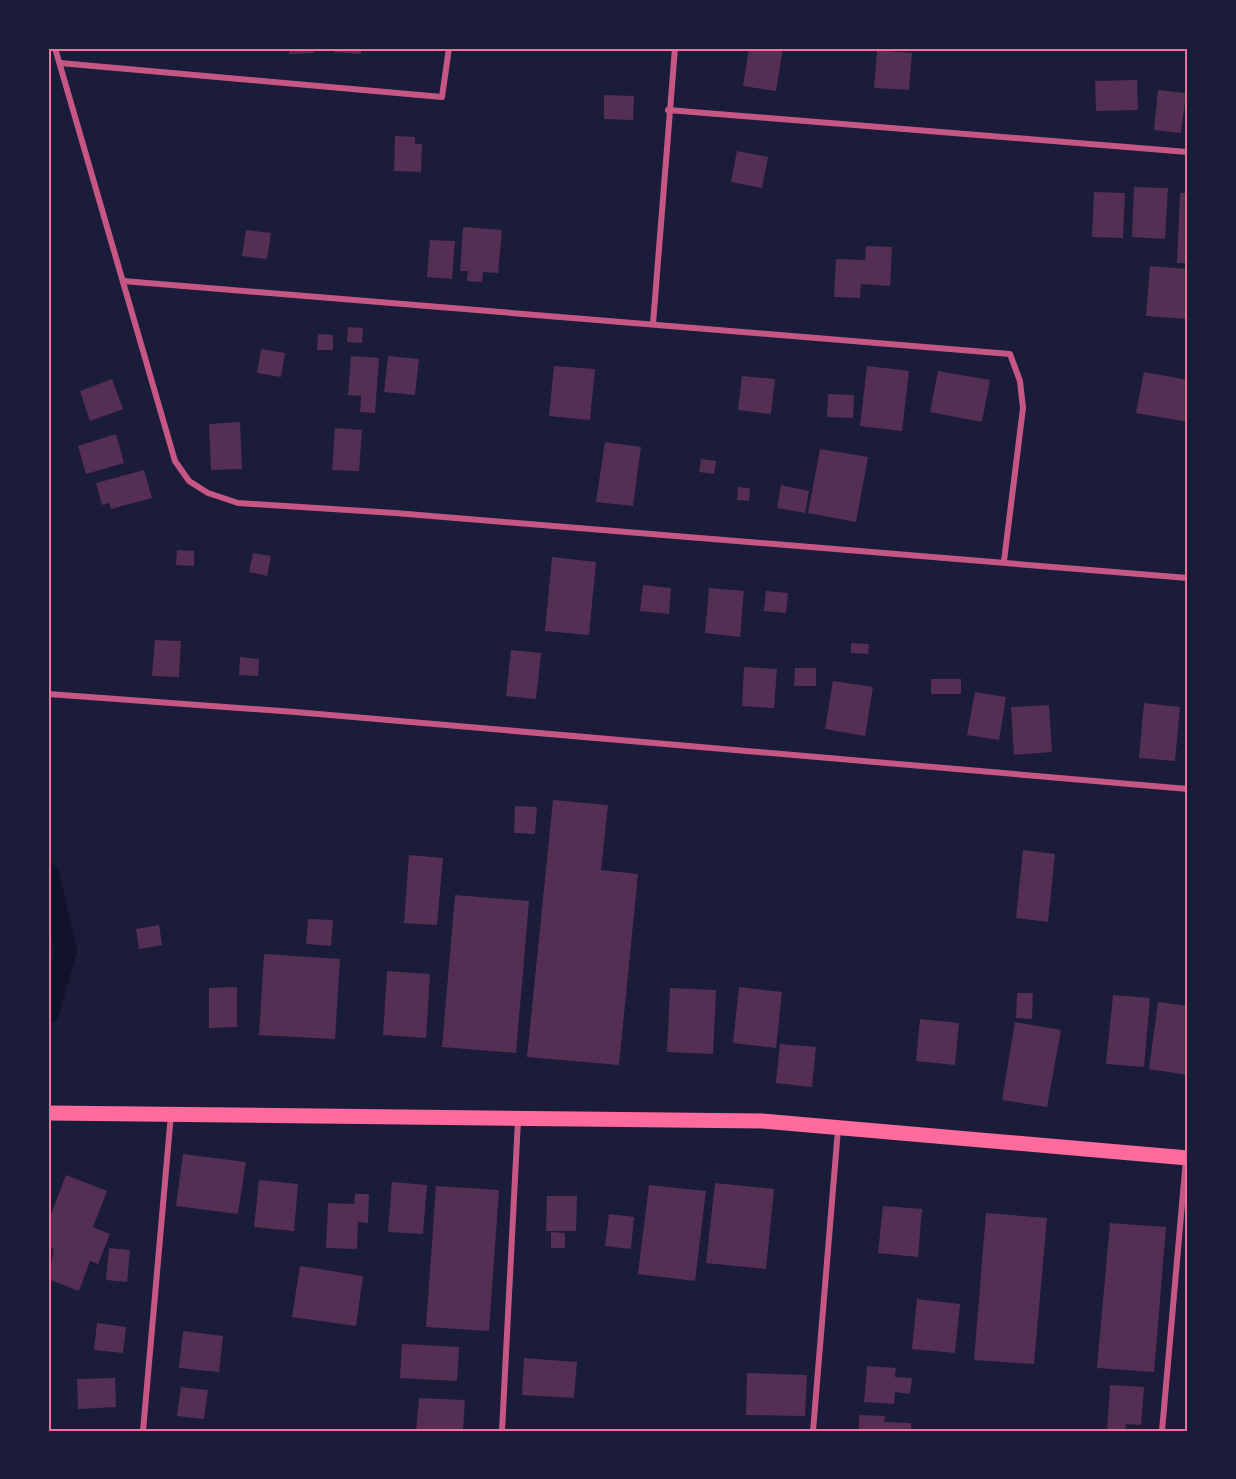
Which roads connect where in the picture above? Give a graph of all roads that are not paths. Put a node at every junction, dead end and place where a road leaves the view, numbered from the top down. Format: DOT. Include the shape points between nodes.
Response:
graph roads {
  1 [pos="55,48"];
  2 [pos="449,48"];
  3 [pos="675,48"];
  4 [pos="60,63"];
  5 [pos="668,110"];
  6 [pos="1188,153"];
  7 [pos="123,281"];
  8 [pos="653,324"];
  9 [pos="1004,561"];
  10 [pos="1188,578"];
  11 [pos="49,694"];
  12 [pos="1188,789"];
  13 [pos="48,1113"];
  14 [pos="171,1113"];
  15 [pos="518,1120"];
  16 [pos="838,1128"];
  17 [pos="1187,1158"];
  18 [pos="143,1431"];
  19 [pos="502,1431"];
  20 [pos="813,1431"];
  21 [pos="1162,1431"];
  1 -- 4 [label="street"];
  2 -- 4 [label="street" via="442,97"];
  3 -- 5 [label="street"];
  4 -- 7 [label="street"];
  5 -- 6 [label="street"];
  5 -- 8 [label="street"];
  7 -- 8 [label="street"];
  7 -- 9 [label="street" via="175,461 189,481 208,493 238,503"];
  8 -- 9 [label="street" via="1010,354 1020,381 1023,408"];
  9 -- 10 [label="street"];
  11 -- 12 [label="street"];
  13 -- 14 [label="main road"];
  14 -- 15 [label="main road"];
  14 -- 18 [label="street"];
  15 -- 16 [label="main road" via="762,1122"];
  15 -- 19 [label="street"];
  16 -- 17 [label="main road"];
  16 -- 20 [label="street"];
  17 -- 21 [label="street"];
}
